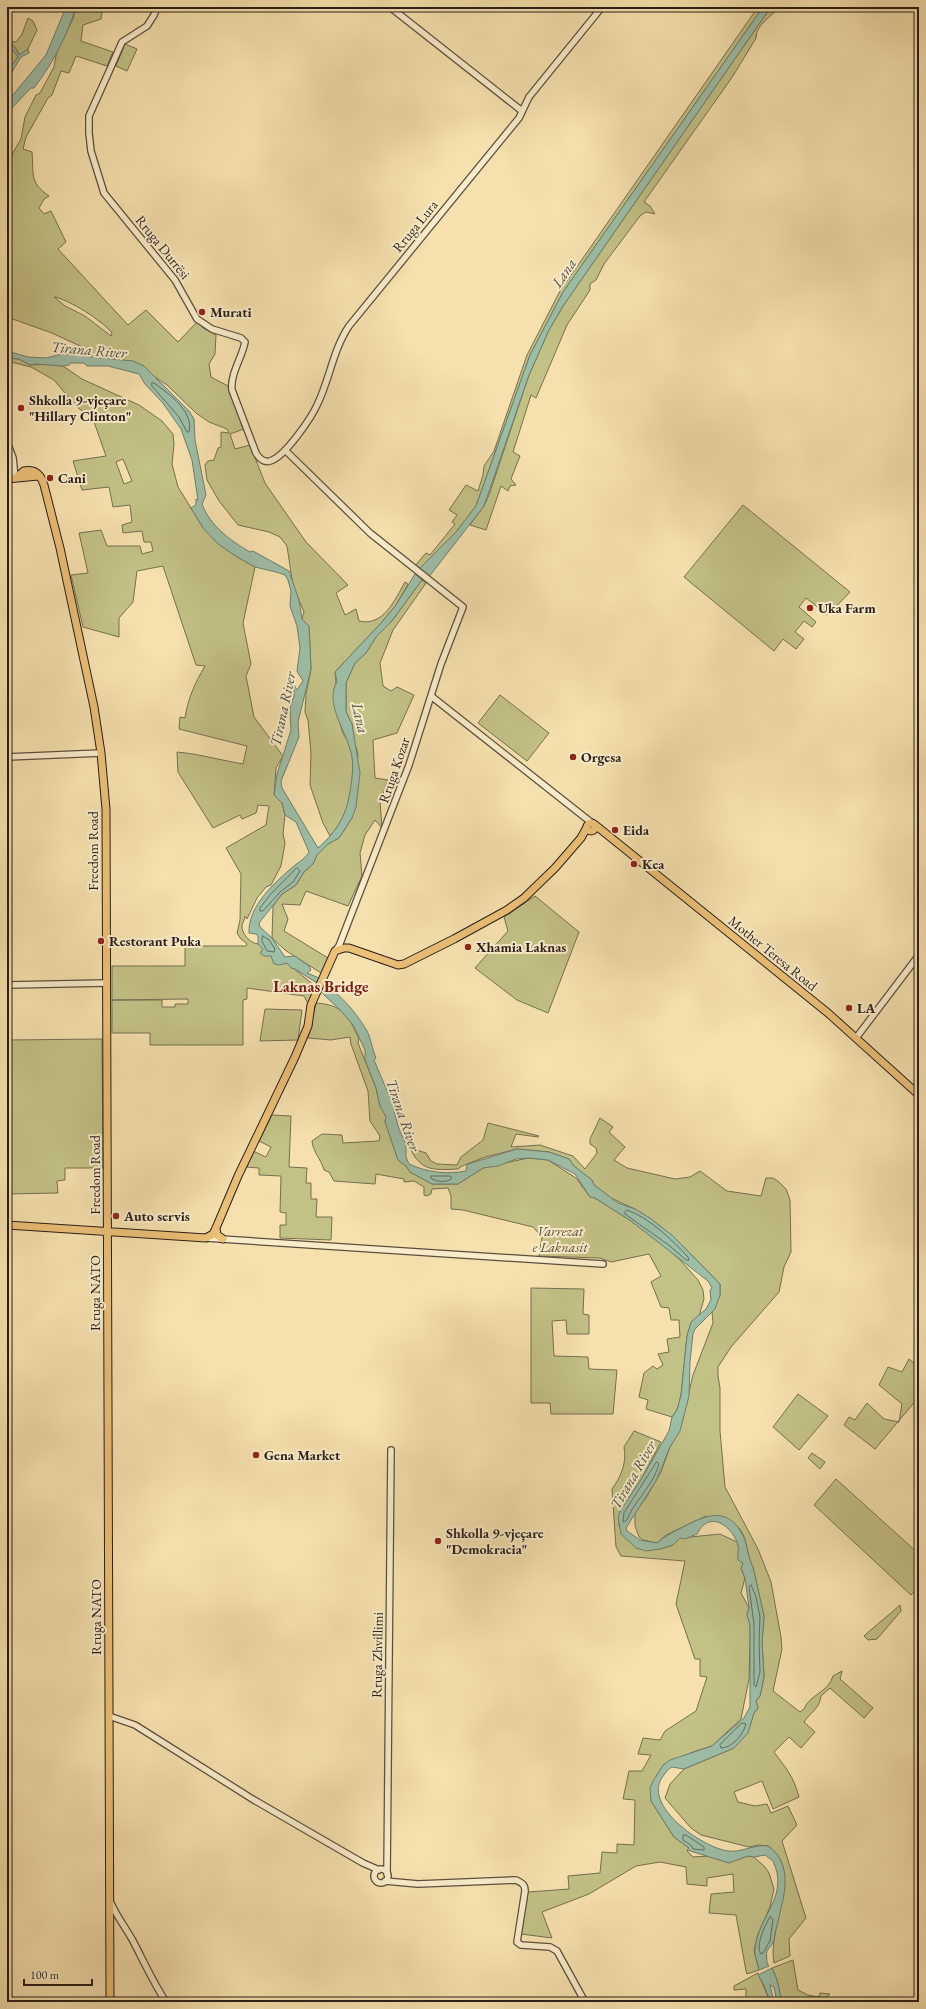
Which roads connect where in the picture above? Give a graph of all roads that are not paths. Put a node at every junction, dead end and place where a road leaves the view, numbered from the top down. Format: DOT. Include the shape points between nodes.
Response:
graph roads {
  1 [pos="157,7"];
  2 [pos="390,7"];
  3 [pos="602,7"];
  4 [pos="522,111"];
  5 [pos="7,442"];
  6 [pos="285,450"];
  7 [pos="262,460"];
  8 [pos="16,477"];
  9 [pos="7,479"];
  10 [pos="431,696"];
  11 [pos="101,754"];
  12 [pos="7,757"];
  13 [pos="590,826"];
  14 [pos="342,939"];
  15 [pos="349,948"];
  16 [pos="334,953"];
  17 [pos="919,955"];
  18 [pos="107,983"];
  19 [pos="7,985"];
  20 [pos="856,1038"];
  21 [pos="919,1095"];
  22 [pos="7,1225"];
  23 [pos="216,1228"];
  24 [pos="108,1232"];
  25 [pos="206,1238"];
  26 [pos="223,1239"];
  27 [pos="602,1264"];
  28 [pos="391,1450"];
  29 [pos="109,1716"];
  30 [pos="387,1861"];
  31 [pos="363,1863"];
  32 [pos="381,1870"];
  33 [pos="387,1877"];
  34 [pos="375,1878"];
  35 [pos="109,1900"];
  36 [pos="125,1927"];
  37 [pos="110,1929"];
  38 [pos="110,2002"];
  39 [pos="166,2002"];
  40 [pos="585,2002"];
  1 -- 7 [label="street, Rruga Durrësi" via="151,21 138,33 122,42 89,116 90,147 98,179 107,197 181,288 197,318 207,327 241,338 244,342 232,379 232,390 256,453"];
  2 -- 4 [label="street"];
  3 -- 4 [label="street, Rruga Lura" via="529,97"];
  4 -- 6 [label="street, Rruga Lura" via="345,332 315,410"];
  5 -- 8 [label="street"];
  6 -- 7 [label="street, Rruga Lura" via="270,461"];
  6 -- 10 [label="street, Rruga Kozar" via="355,519 463,607"];
  8 -- 9 [label="main road"];
  8 -- 11 [label="main road, Freedom Road" via="27,471 40,477 60,548 94,707"];
  10 -- 13 [label="street"];
  10 -- 14 [label="street, Rruga Kozar" via="407,772"];
  11 -- 12 [label="street"];
  11 -- 18 [label="main road, Freedom Road" via="107,827"];
  13 -- 15 [label="main road" via="544,880 521,900 474,929 401,965"];
  13 -- 20 [label="main road, Mother Teresa Road" via="607,836 828,1012"];
  14 -- 15 [label="street"];
  14 -- 16 [label="street, Rruga Kozar"];
  15 -- 16 [label="main road"];
  16 -- 23 [label="main road" via="311,1005 305,1036"];
  17 -- 20 [label="street"];
  18 -- 19 [label="street"];
  18 -- 24 [label="main road, Freedom Road"];
  20 -- 21 [label="main road, Mother Teresa Road"];
  22 -- 24 [label="main road"];
  23 -- 25 [label="main road" via="213,1234"];
  23 -- 26 [label="main road" via="217,1235"];
  24 -- 25 [label="main road"];
  24 -- 29 [label="main road, Rruga NATO"];
  25 -- 26 [label="street"];
  26 -- 27 [label="street"];
  28 -- 30 [label="street, Rruga Zhvillimi"];
  29 -- 31 [label="street" via="134,1725 254,1800"];
  29 -- 35 [label="main road, Rruga NATO"];
  30 -- 32 [label="street"];
  30 -- 33 [label="street, Rruga Zhvillimi"];
  31 -- 32 [label="street"];
  31 -- 34 [label="street"];
  32 -- 33 [label="street"];
  32 -- 34 [label="street" via="375,1874"];
  33 -- 34 [label="street" via="380,1882"];
  33 -- 40 [label="street" via="418,1884 516,1880 522,1882 526,1891 517,1942 521,1945 550,1947 557,1951"];
  35 -- 36 [label="street"];
  35 -- 37 [label="main road, Rruga NATO"];
  36 -- 37 [label="street" via="114,1922"];
  36 -- 39 [label="street" via="151,1979"];
  37 -- 38 [label="main road, Rruga NATO"];
}
